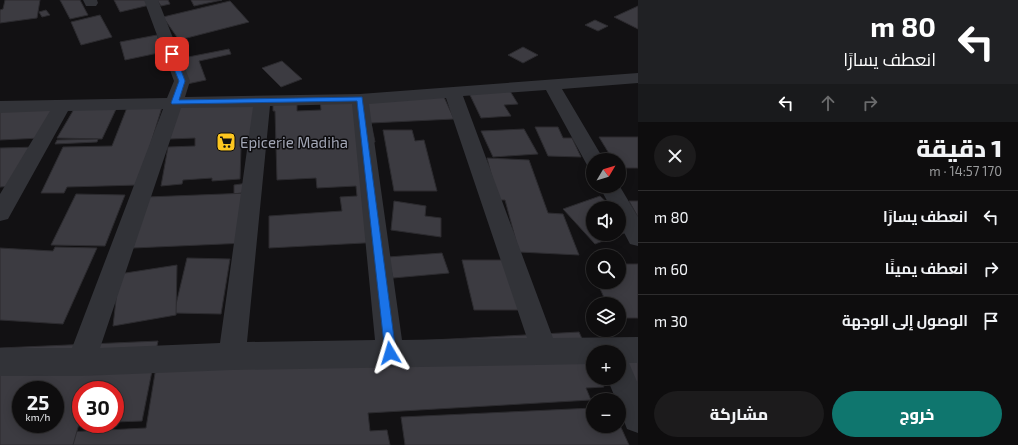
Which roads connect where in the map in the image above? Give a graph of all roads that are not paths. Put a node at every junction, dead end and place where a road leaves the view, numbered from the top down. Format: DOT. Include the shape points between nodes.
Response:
graph roads {
  1 [pos="151,0"];
  2 [pos="638,78"];
  3 [pos="551,84"];
  4 [pos="453,92"];
  5 [pos="360,99"];
  6 [pos="262,101"];
  7 [pos="174,103"];
  8 [pos="63,106"];
  9 [pos="0,107"];
  10 [pos="590,153"];
  11 [pos="613,193"];
  12 [pos="0,213"];
  13 [pos="638,237"];
  14 [pos="544,350"];
  15 [pos="638,350"];
  16 [pos="390,353"];
  17 [pos="626,354"];
  18 [pos="586,355"];
  19 [pos="232,356"];
  20 [pos="0,362"];
  21 [pos="81,362"];
  22 [pos="624,385"];
  23 [pos="638,418"];
  1 -- 7 [label="street" via="182,81"];
  2 -- 3 [label="street"];
  3 -- 4 [label="street"];
  3 -- 10 [label="street"];
  4 -- 5 [label="street"];
  4 -- 14 [label="street"];
  5 -- 6 [label="street"];
  5 -- 16 [label="street"];
  6 -- 7 [label="street"];
  6 -- 19 [label="street"];
  7 -- 8 [label="street"];
  7 -- 21 [label="street"];
  8 -- 9 [label="street"];
  8 -- 12 [label="street"];
  11 -- 13 [label="street"];
  14 -- 16 [label="street"];
  14 -- 18 [label="street"];
  15 -- 17 [label="street"];
  16 -- 19 [label="street"];
  19 -- 21 [label="street"];
  20 -- 21 [label="street"];
  22 -- 23 [label="street"];
}
